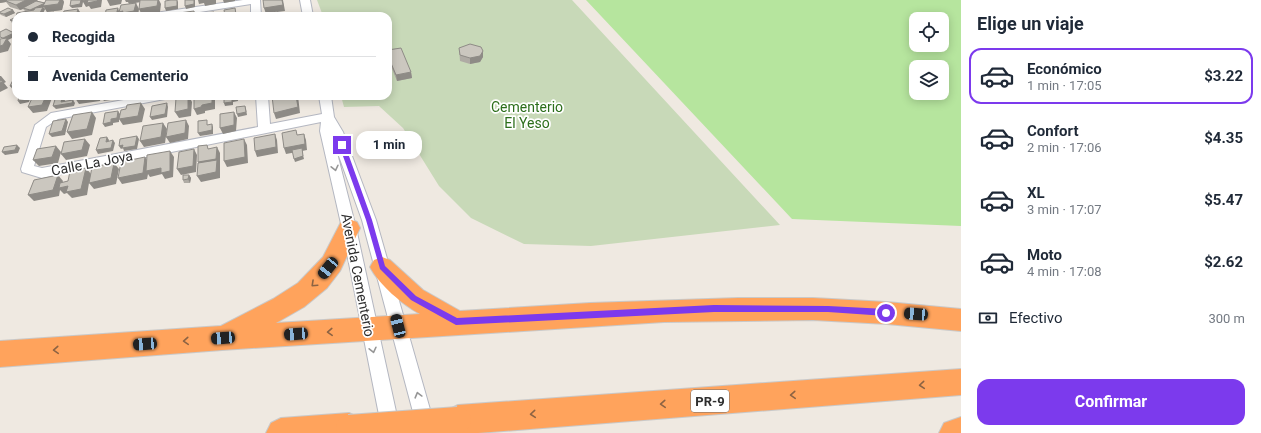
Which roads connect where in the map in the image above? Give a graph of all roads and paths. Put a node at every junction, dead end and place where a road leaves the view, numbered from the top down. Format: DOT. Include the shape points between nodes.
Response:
graph roads {
  1 [pos="305,0"];
  2 [pos="255,1"];
  3 [pos="182,12"];
  4 [pos="256,12"];
  5 [pos="307,12"];
  6 [pos="143,100"];
  7 [pos="262,100"];
  8 [pos="326,100"];
  9 [pos="328,117"];
  10 [pos="264,129"];
  11 [pos="349,228"];
  12 [pos="382,267"];
  13 [pos="961,320"];
  14 [pos="456,322"];
  15 [pos="398,326"];
  16 [pos="369,330"];
  17 [pos="223,338"];
  18 [pos="0,354"];
  19 [pos="961,382"];
  20 [pos="961,432"];
  21 [pos="281,433"];
  22 [pos="391,433"];
  23 [pos="427,433"];
  24 [pos="954,433"];
  1 -- 5 [label="street"];
  2 -- 3 [label="street"];
  2 -- 4 [label="street"];
  6 -- 10 [label="street, Calle La Joya" via="55,116 41,125 27,169 42,173"];
  7 -- 10 [label="street"];
  8 -- 9 [label="street, Avenida Cementerio"];
  9 -- 10 [label="street, Calle La Joya"];
  9 -- 11 [label="street, Avenida Cementerio, one-way" via="326,132"];
  9 -- 12 [label="street, Avenida Cementerio" via="337,132 352,172"];
  11 -- 16 [label="street, Avenida Cementerio"];
  11 -- 17 [label="highway, one-way" via="334,259 315,283 280,309"];
  12 -- 14 [label="highway" via="414,298"];
  12 -- 15 [label="street, Avenida Cementerio"];
  13 -- 14 [label="highway" via="916,314 773,308"];
  14 -- 15 [label="highway"];
  15 -- 16 [label="highway"];
  23 -- 15 [label="street, Avenida Cementerio, one-way"];
  16 -- 17 [label="highway, one-way"];
  16 -- 22 [label="street, Avenida Cementerio, one-way"];
  17 -- 18 [label="highway, one-way"];
  19 -- 21 [label="highway, PR-9, one-way, bridge"];
  20 -- 24 [label="highway"];
}
